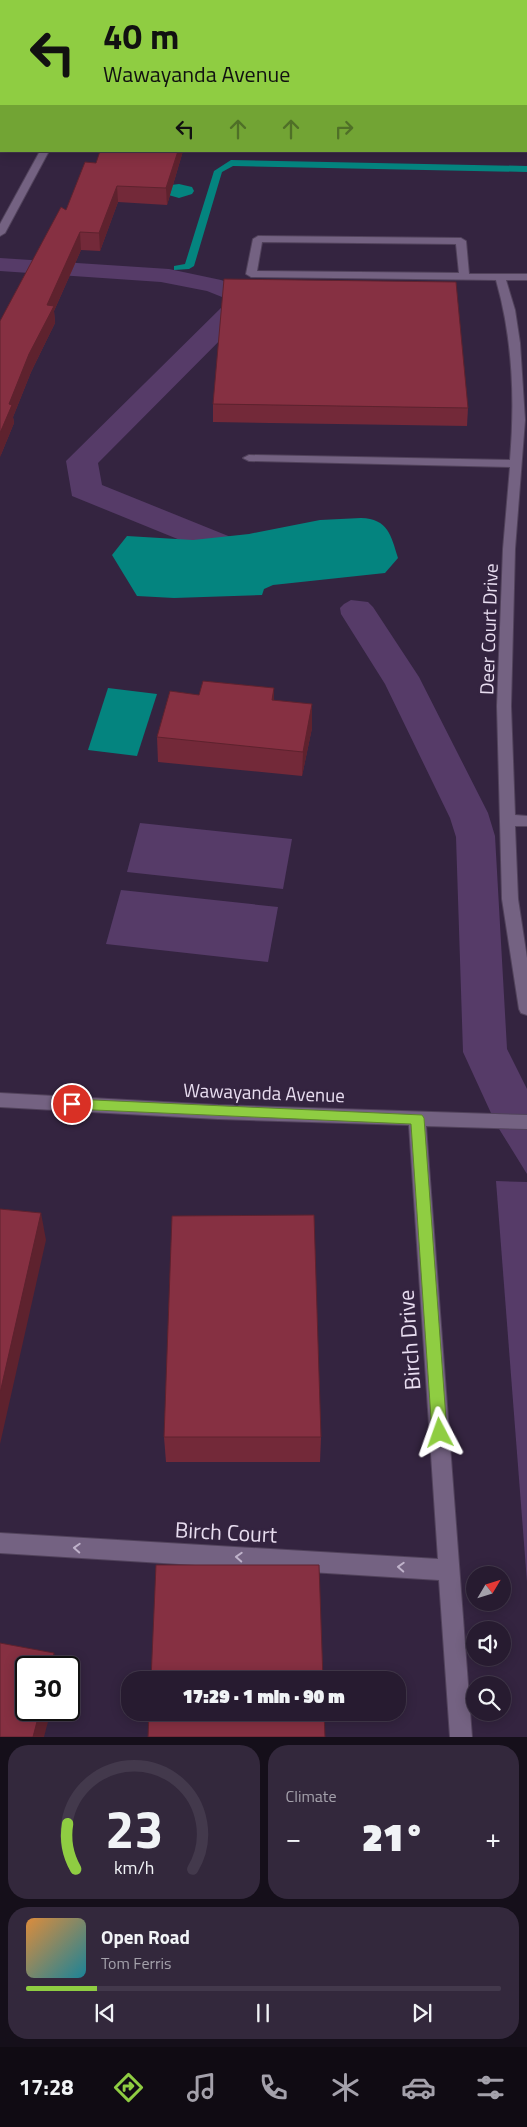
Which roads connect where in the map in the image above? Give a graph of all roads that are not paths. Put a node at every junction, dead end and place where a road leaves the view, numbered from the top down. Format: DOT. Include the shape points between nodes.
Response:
graph roads {
  1 [pos="44,152"];
  2 [pos="0,233"];
  3 [pos="464,276"];
  4 [pos="500,277"];
  5 [pos="527,277"];
  6 [pos="249,458"];
  7 [pos="516,464"];
  8 [pos="513,497"];
  9 [pos="527,498"];
  10 [pos="507,820"];
  11 [pos="527,821"];
  12 [pos="527,1009"];
  13 [pos="0,1100"];
  14 [pos="417,1118"];
  15 [pos="527,1122"];
  16 [pos="0,1543"];
  17 [pos="450,1570"];
  18 [pos="461,1737"];
  1 -- 2 [label="street"];
  3 -- 3 [label="street" via="396,275 251,274 258,239 461,241"];
  3 -- 4 [label="street"];
  4 -- 5 [label="street"];
  4 -- 7 [label="street, Deer Court Drive" via="510,310 514,343 519,420"];
  6 -- 7 [label="street"];
  7 -- 8 [label="street, Deer Court Drive"];
  8 -- 9 [label="street"];
  8 -- 10 [label="street, Deer Court Drive" via="504,706"];
  10 -- 11 [label="street"];
  10 -- 12 [label="street, Deer Court Drive" via="510,899"];
  13 -- 14 [label="street, Wawayanda Avenue" via="218,1112"];
  14 -- 15 [label="street, Wawayanda Avenue"];
  14 -- 17 [label="street, Birch Drive"];
  17 -- 16 [label="street, Birch Court, one-way"];
  17 -- 18 [label="street, Birch Drive"];
}
